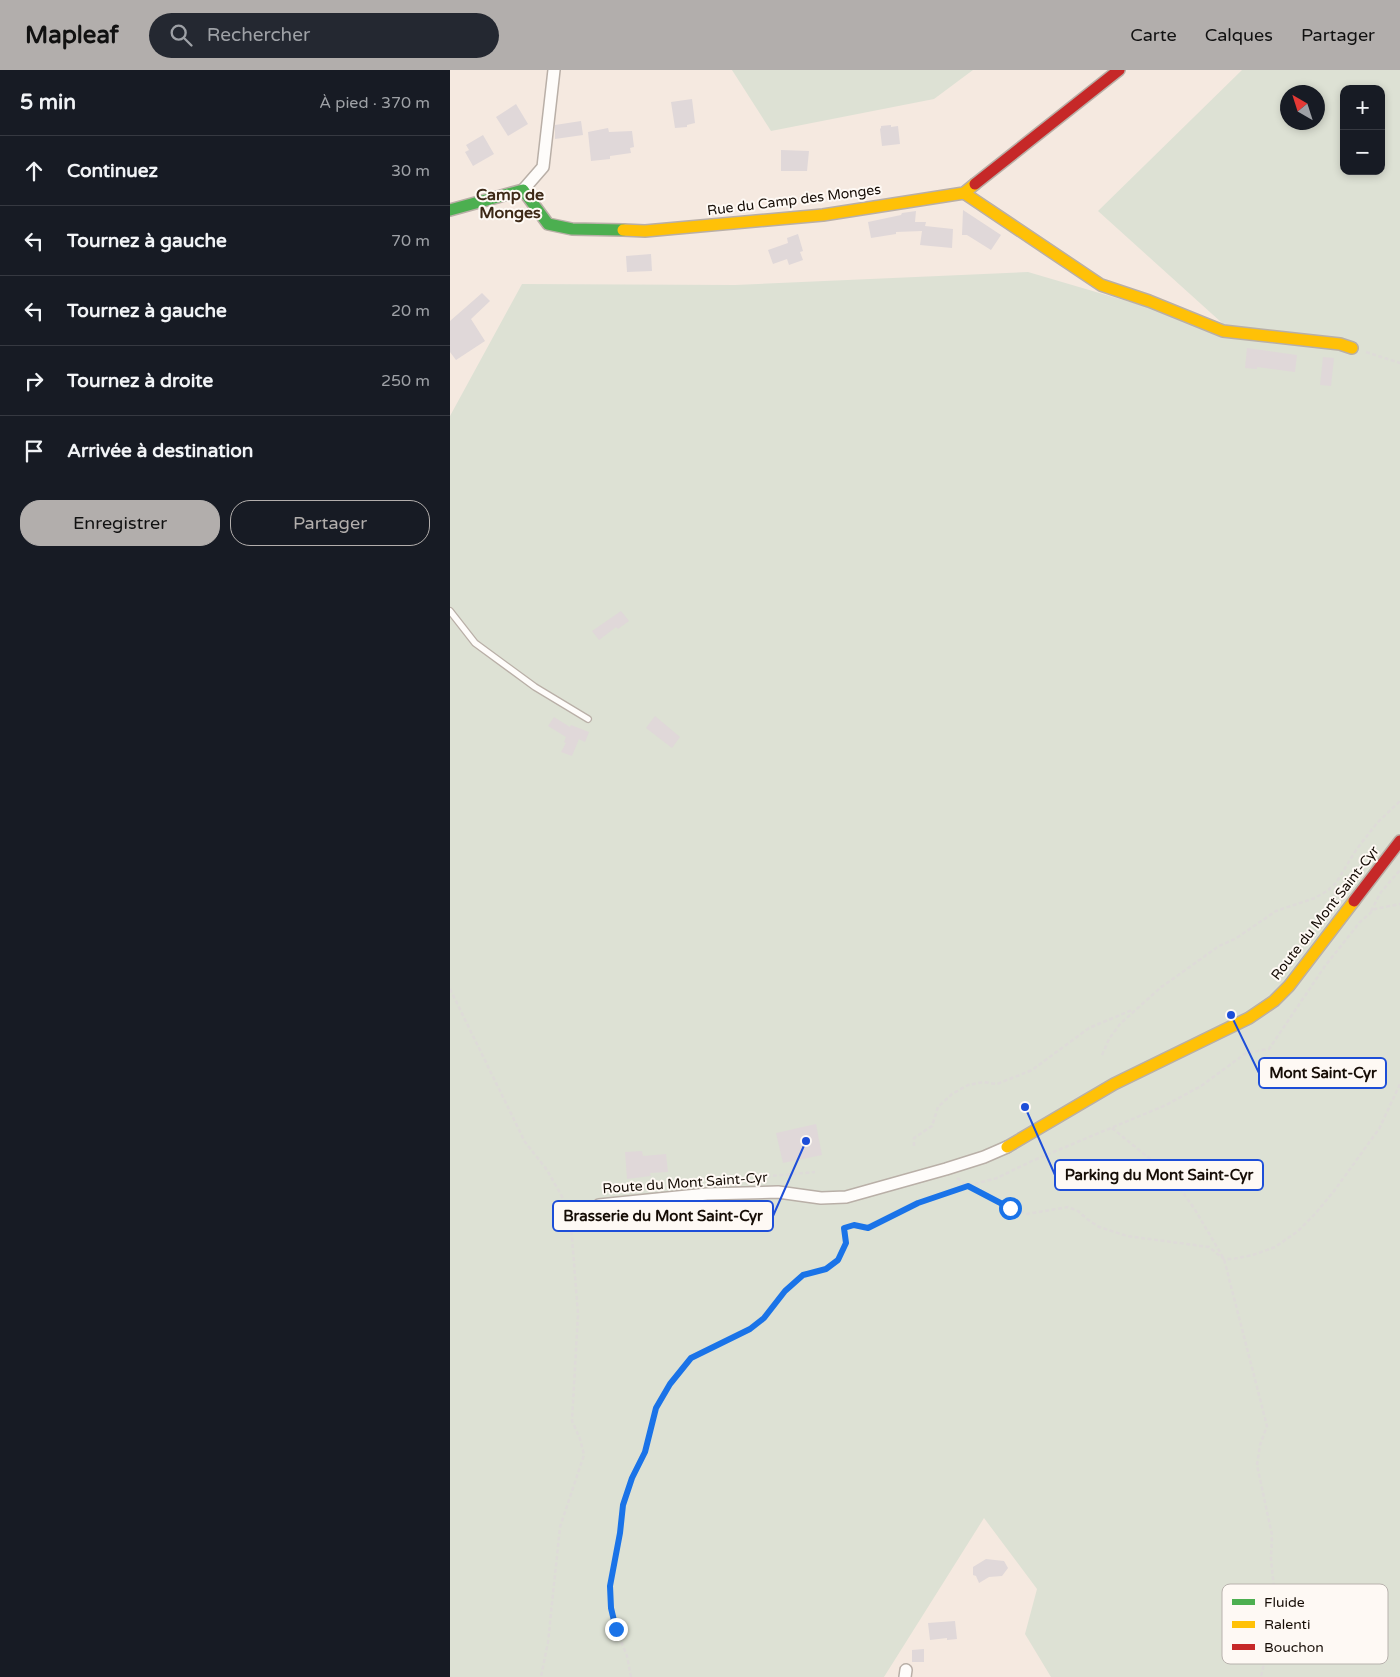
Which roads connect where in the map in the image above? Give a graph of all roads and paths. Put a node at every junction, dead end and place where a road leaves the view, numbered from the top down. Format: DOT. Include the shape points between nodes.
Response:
graph roads {
  1 [pos="554,70"];
  2 [pos="1119,70"];
  3 [pos="523,190"];
  4 [pos="964,193"];
  5 [pos="450,210"];
  6 [pos="1352,348"];
  7 [pos="1400,363"];
  8 [pos="450,611"];
  9 [pos="588,719"];
  10 [pos="1400,801"];
  11 [pos="1400,841"];
  12 [pos="1400,870"];
  13 [pos="1400,904"];
  14 [pos="1370,912"];
  15 [pos="450,989"];
  16 [pos="1136,1009"];
  17 [pos="1102,1055"];
  18 [pos="1400,1084"];
  19 [pos="1112,1128"];
  20 [pos="914,1146"];
  21 [pos="815,1172"];
  22 [pos="760,1177"];
  23 [pos="968,1186"];
  24 [pos="599,1205"];
  25 [pos="569,1209"];
  26 [pos="1224,1259"];
  27 [pos="1274,1584"];
  28 [pos="1264,1664"];
  29 [pos="541,1677"];
  30 [pos="631,1677"];
  31 [pos="1261,1677"];
  1 -- 3 [label="street" via="543,167"];
  2 -- 4 [label="street, Rue du Camp des Monges"];
  3 -- 4 [label="street, Rue du Camp des Monges" via="548,224 572,229 645,231 823,215"];
  3 -- 5 [label="street"];
  4 -- 6 [label="street" via="1101,285 1223,331"];
  6 -- 7 [label="path"];
  8 -- 9 [label="lane" via="475,643 534,687"];
  10 -- 16 [label="path" via="1377,823 1336,883 1327,891 1276,911 1235,940 1219,946"];
  11 -- 24 [label="street, Route du Mont Saint-Cyr" via="1290,986 1274,1002 1249,1018 1114,1084 1007,1147 946,1169 846,1197 821,1198 778,1192 707,1194"];
  12 -- 14 [label="path"];
  13 -- 14 [label="path"];
  14 -- 19 [label="path" via="1325,966 1269,1048 1246,1053 1201,1086"];
  15 -- 25 [label="path" via="525,1142 547,1170"];
  16 -- 17 [label="path" via="1114,1031"];
  16 -- 20 [label="path" via="1089,1028 1032,1070 997,1084 968,1085 952,1094 938,1107 932,1126 914,1138"];
  18 -- 26 [label="path" via="1380,1129 1309,1220 1275,1247 1253,1255"];
  19 -- 23 [label="path" via="997,1178"];
  19 -- 26 [label="path" via="1171,1176"];
  21 -- 22 [label="path"];
  23 -- 26 [label="path" via="1028,1214 1068,1207 1099,1226 1127,1236 1209,1247"];
  23 -- 30 [label="path" via="918,1203 868,1228 854,1225 844,1228 846,1243 838,1260 826,1269 803,1275 785,1291 764,1318 750,1329 691,1358 670,1384 656,1408 645,1452 623,1505 610,1586 611,1608"];
  24 -- 25 [label="path, Route du Mont Saint-Cyr"];
  25 -- 29 [label="path" via="578,1314 572,1421 584,1455 560,1527 548,1642"];
  26 -- 27 [label="path" via="1267,1426 1257,1465 1272,1535"];
  28 -- 31 [label="path"];
}
